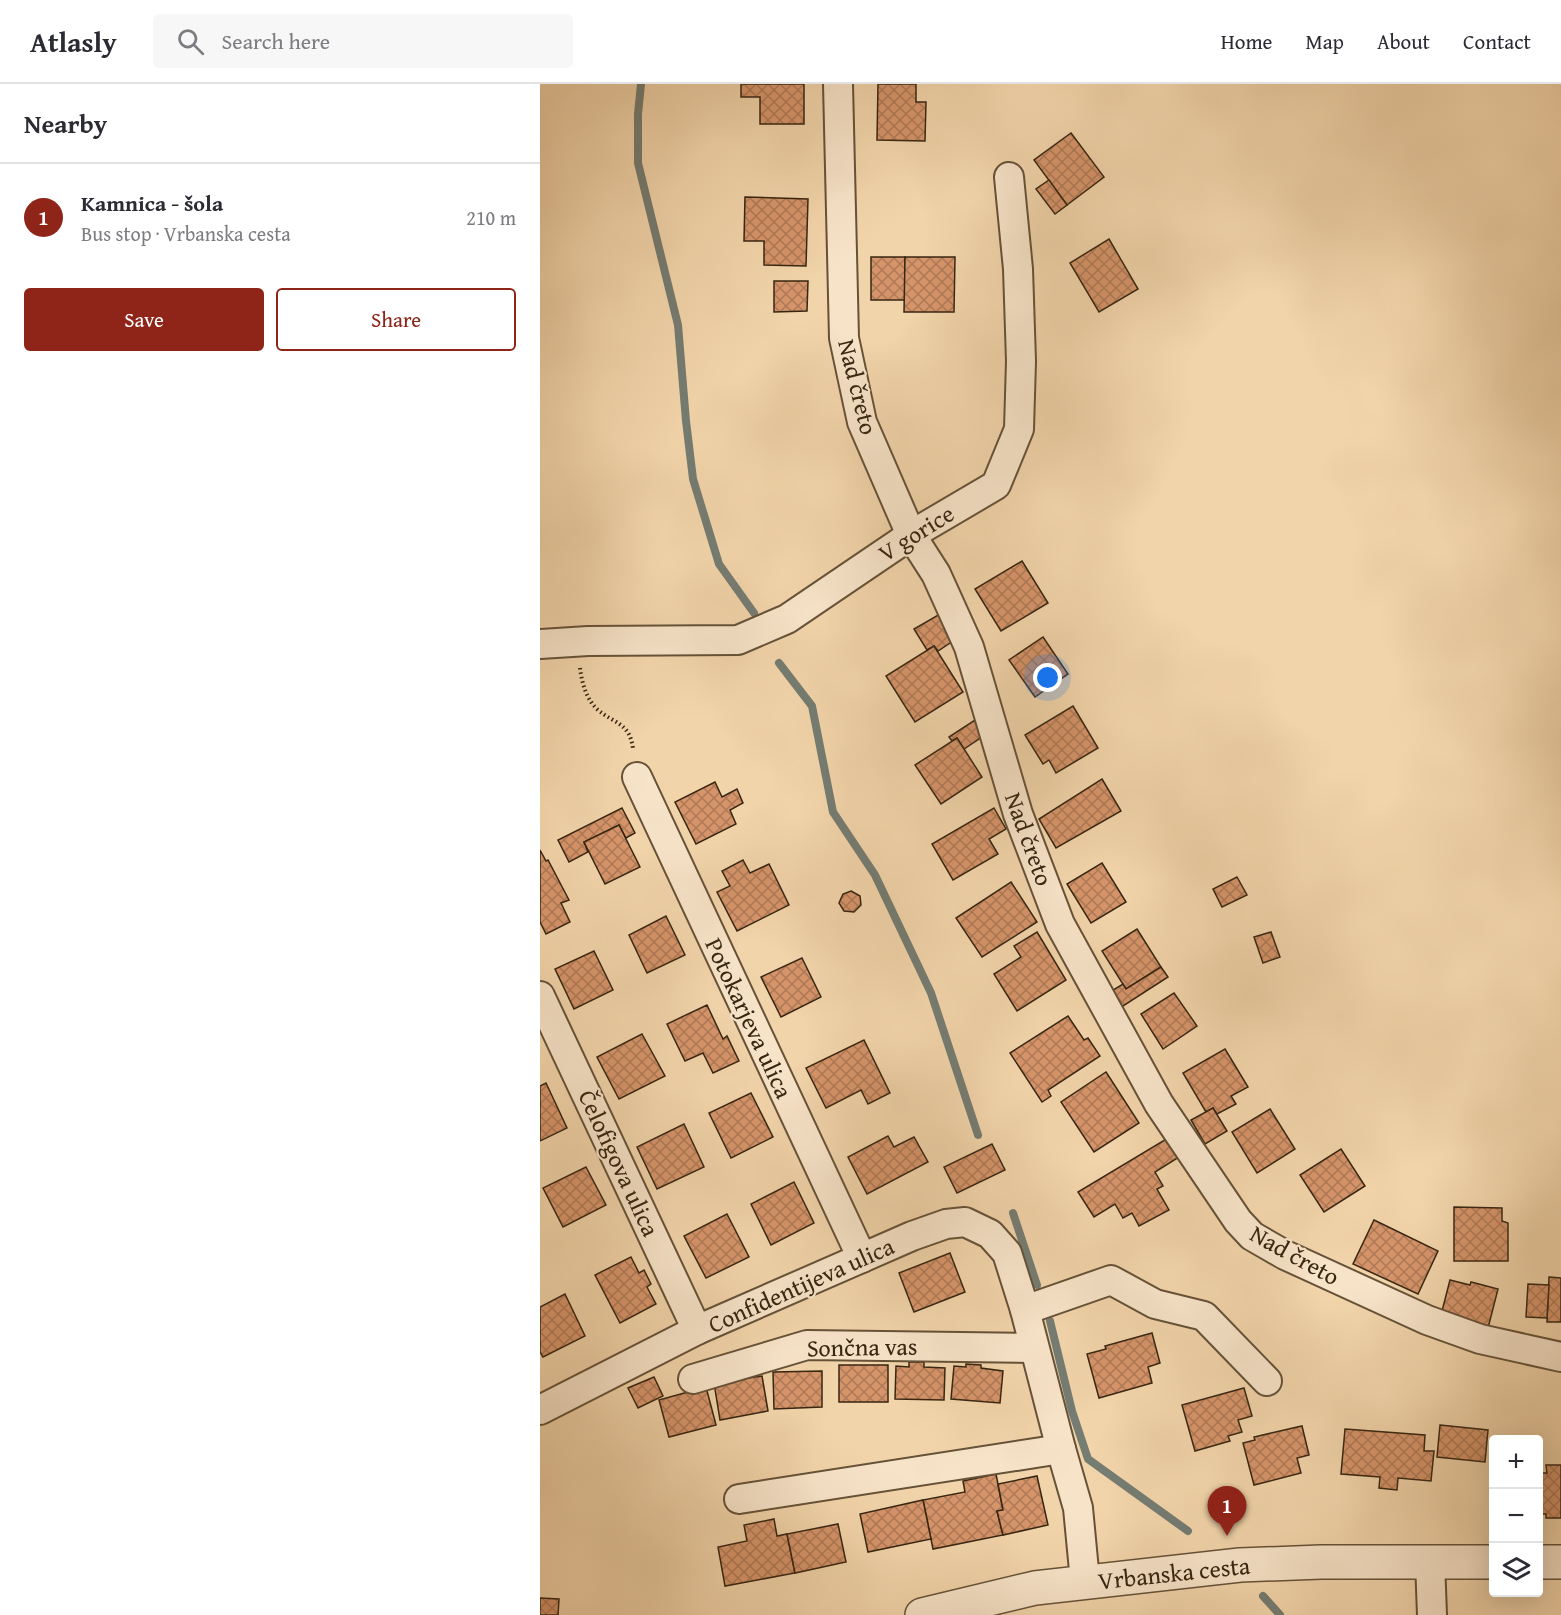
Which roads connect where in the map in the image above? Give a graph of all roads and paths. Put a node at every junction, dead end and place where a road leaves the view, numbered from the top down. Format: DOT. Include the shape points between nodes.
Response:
graph roads {
  1 [pos="838,84"];
  2 [pos="1009,177"];
  3 [pos="911,534"];
  4 [pos="588,641"];
  5 [pos="540,644"];
  6 [pos="637,777"];
  7 [pos="540,996"];
  8 [pos="862,1258"];
  9 [pos="1025,1310"];
  10 [pos="697,1330"];
  11 [pos="1034,1348"];
  12 [pos="1561,1357"];
  13 [pos="693,1379"];
  14 [pos="1267,1381"];
  15 [pos="540,1410"];
  16 [pos="1060,1449"];
  17 [pos="739,1499"];
  18 [pos="1430,1561"];
  19 [pos="1489,1562"];
  20 [pos="1543,1562"];
  21 [pos="1561,1562"];
  22 [pos="1085,1581"];
  23 [pos="922,1615"];
  24 [pos="1432,1615"];
  1 -- 3 [label="street, Nad čreto" via="844,338 862,422"];
  2 -- 3 [label="street, V gorice" via="1022,360 1019,429 996,485"];
  3 -- 4 [label="street, V gorice" via="787,619 738,640"];
  3 -- 12 [label="street, Nad čreto" via="936,574 969,647 1018,814 1060,924 1159,1104 1238,1221 1252,1236 1285,1255 1427,1320 1480,1339"];
  4 -- 5 [label="street, V gorice"];
  4 -- 6 [label="path" via="579,662 582,686 597,709 618,721 632,738"];
  6 -- 8 [label="street, Potokarjeva ulica"];
  7 -- 10 [label="street, Čelofigova ulica"];
  8 -- 9 [label="street, Confidentijeva ulica" via="946,1224 965,1222 990,1234 1007,1253"];
  8 -- 10 [label="street, Confidentijeva ulica"];
  9 -- 11 [label="street, Confidentijeva ulica"];
  9 -- 14 [label="street" via="1111,1280 1155,1304 1204,1316"];
  10 -- 15 [label="street, Confidentijeva ulica"];
  11 -- 13 [label="street, Sončna vas" via="807,1345"];
  11 -- 16 [label="street, Confidentijeva ulica"];
  16 -- 17 [label="street"];
  16 -- 22 [label="street, Confidentijeva ulica" via="1078,1508"];
  18 -- 19 [label="street, Vrbanska cesta"];
  18 -- 22 [label="street, Vrbanska cesta" via="1240,1565"];
  18 -- 24 [label="street"];
  20 -- 21 [label="street"];
  22 -- 23 [label="street, Vrbanska cesta" via="1035,1588"];
}
